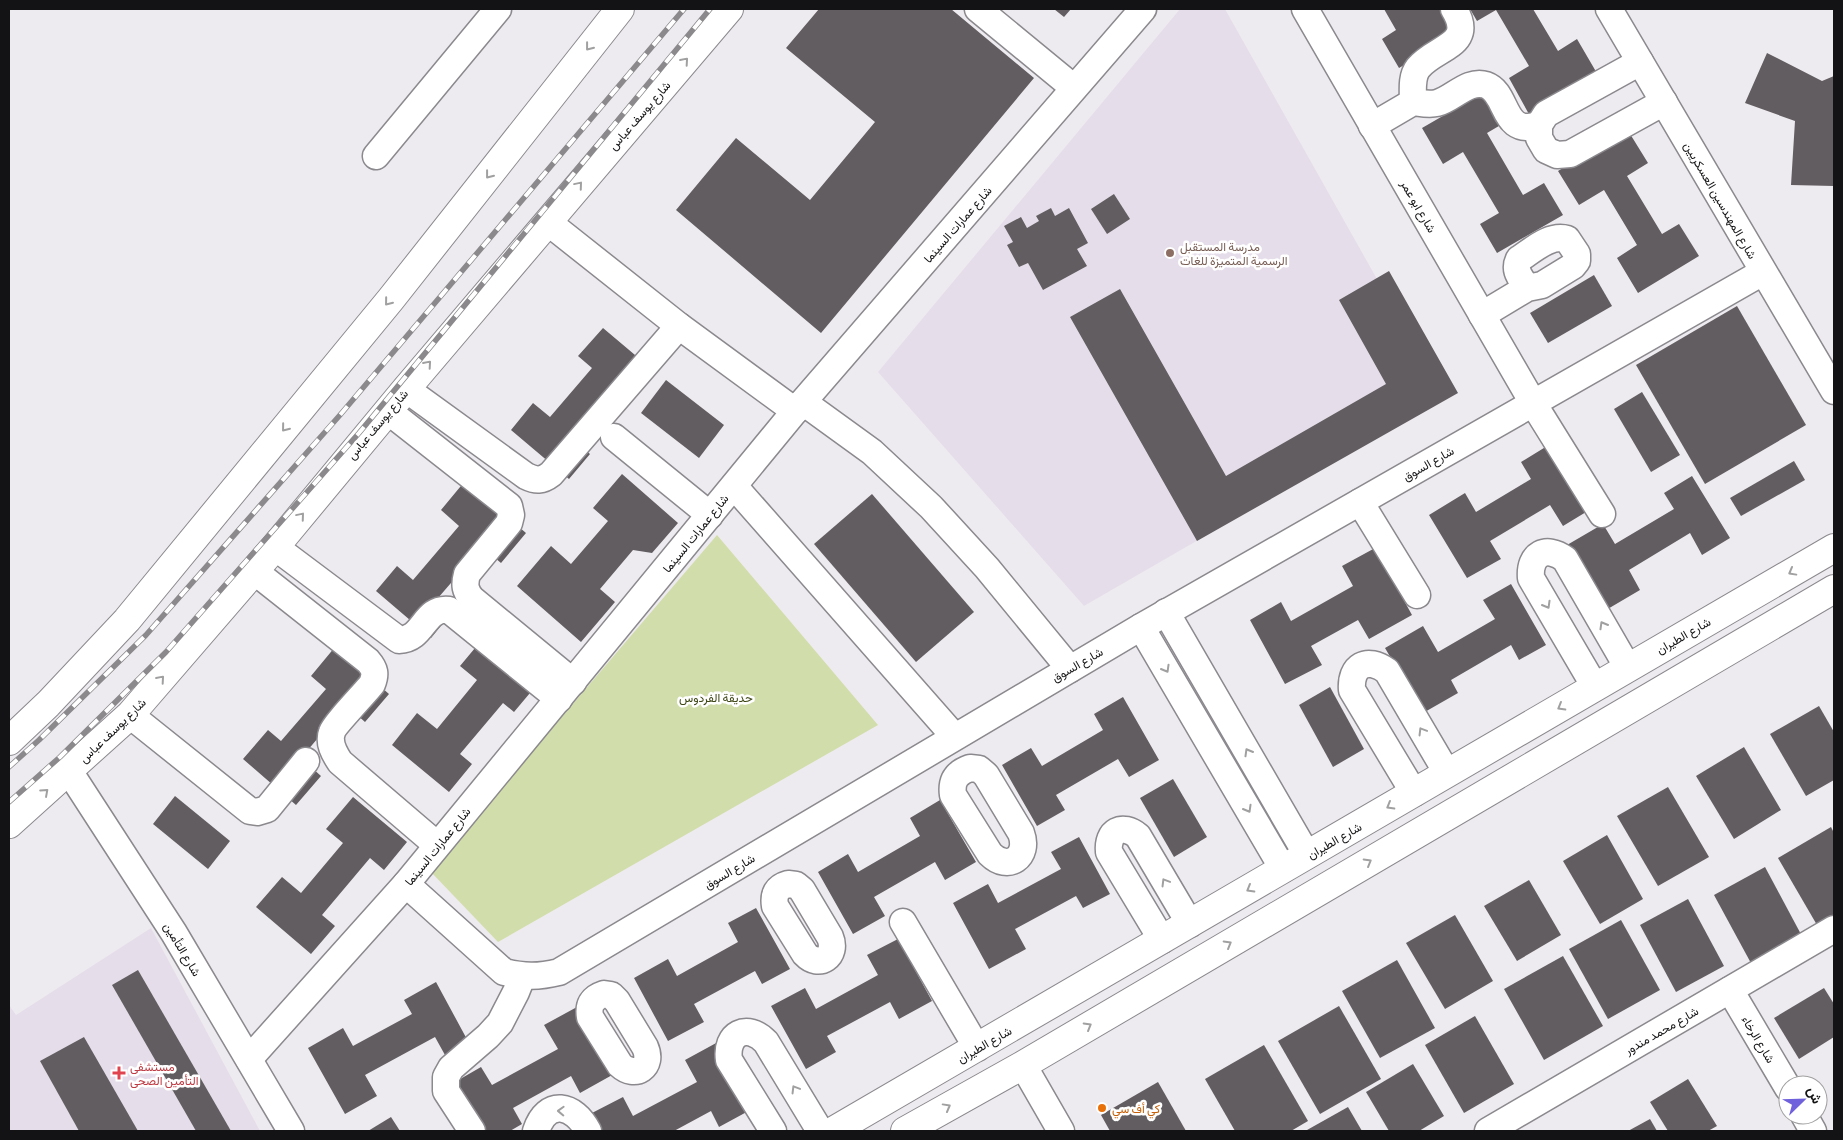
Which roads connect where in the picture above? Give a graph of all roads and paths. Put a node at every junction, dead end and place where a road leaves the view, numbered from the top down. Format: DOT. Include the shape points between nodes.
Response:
graph roads {
  1 [pos="498,9"];
  2 [pos="620,9"];
  3 [pos="730,9"];
  4 [pos="978,9"];
  5 [pos="1143,9"];
  6 [pos="1305,9"];
  7 [pos="1454,9"];
  8 [pos="1609,9"];
  9 [pos="1640,62"];
  10 [pos="1074,88"];
  11 [pos="1413,102"];
  12 [pos="1664,102"];
  13 [pos="1539,125"];
  14 [pos="1372,126"];
  15 [pos="376,156"];
  16 [pos="549,223"];
  17 [pos="1763,272"];
  18 [pos="1527,288"];
  19 [pos="1482,315"];
  20 [pos="679,326"];
  21 [pos="406,389"];
  22 [pos="1834,391"];
  23 [pos="1533,403"];
  24 [pos="799,407"];
  25 [pos="388,411"];
  26 [pos="614,437"];
  27 [pos="734,486"];
  28 [pos="1360,502"];
  29 [pos="1602,514"];
  30 [pos="710,515"];
  31 [pos="275,547"];
  32 [pos="1834,548"];
  33 [pos="254,571"];
  34 [pos="1834,589"];
  35 [pos="1417,595"];
  36 [pos="1166,612"];
  37 [pos="1141,627"];
  38 [pos="1628,668"];
  39 [pos="1070,669"];
  40 [pos="1595,686"];
  41 [pos="566,690"];
  42 [pos="130,715"];
  43 [pos="949,740"];
  44 [pos="9,741"];
  45 [pos="306,761"];
  46 [pos="69,771"];
  47 [pos="962,771"];
  48 [pos="1447,774"];
  49 [pos="1414,793"];
  50 [pos="9,824"];
  51 [pos="438,846"];
  52 [pos="760,852"];
  53 [pos="1307,855"];
  54 [pos="1283,869"];
  55 [pos="406,884"];
  56 [pos="781,886"];
  57 [pos="903,922"];
  58 [pos="1190,924"];
  59 [pos="1834,929"];
  60 [pos="1162,940"];
  61 [pos="575,963"];
  62 [pos="522,977"];
  63 [pos="1730,990"];
  64 [pos="597,997"];
  65 [pos="977,1048"];
  66 [pos="249,1059"];
  67 [pos="1023,1065"];
  68 [pos="1780,1075"];
  69 [pos="291,1131"];
  70 [pos="472,1131"];
  71 [pos="536,1131"];
  72 [pos="588,1131"];
  73 [pos="773,1131"];
  74 [pos="820,1131"];
  75 [pos="833,1131"];
  76 [pos="905,1131"];
  77 [pos="1061,1131"];
  78 [pos="1488,1131"];
  1 -- 15 [label="street"];
  2 -- 44 [label="main road, one-way" via="391,299 127,620"];
  16 -- 3 [label="main road, شارع يوسف عباس, one-way"];
  4 -- 10 [label="street"];
  5 -- 10 [label="street, شارع عمارات السينما"];
  6 -- 14 [label="street, شارع ابو عمر"];
  7 -- 11 [label="street" via="1461,29 1457,39 1417,68"];
  8 -- 9 [label="street, شارع المهندسين العسكريين"];
  9 -- 12 [label="street, شارع المهندسين العسكريين"];
  9 -- 13 [label="street" via="1546,114"];
  10 -- 24 [label="street, شارع عمارات السينما"];
  11 -- 13 [label="street" via="1438,103 1480,83 1490,86 1518,126 1529,128"];
  11 -- 14 [label="street"];
  12 -- 13 [label="street" via="1570,154 1557,155 1546,150 1539,138"];
  12 -- 17 [label="street, شارع المهندسين العسكريين"];
  14 -- 19 [label="street, شارع ابو عمر"];
  16 -- 20 [label="street"];
  21 -- 16 [label="main road, شارع يوسف عباس, one-way"];
  17 -- 22 [label="street, شارع المهندسين العسكريين"];
  17 -- 23 [label="street, شارع السوق"];
  18 -- 19 [label="street"];
  19 -- 23 [label="street, شارع ابو عمر"];
  20 -- 21 [label="street" via="544,479 534,480 526,476"];
  20 -- 24 [label="street"];
  21 -- 25 [label="main road, شارع يوسف عباس"];
  23 -- 28 [label="street, شارع السوق"];
  23 -- 29 [label="street, شارع ابو عمر"];
  24 -- 27 [label="street, شارع عمارات السينما"];
  24 -- 39 [label="street" via="872,452 931,508 987,568"];
  31 -- 25 [label="main road, شارع يوسف عباس, one-way"];
  25 -- 41 [label="street" via="509,506 509,523 466,574 466,592"];
  26 -- 30 [label="street"];
  27 -- 30 [label="street, شارع عمارات السينما"];
  27 -- 43 [label="street"];
  28 -- 35 [label="street"];
  28 -- 36 [label="street, شارع السوق"];
  30 -- 41 [label="street, شارع عمارات السينما"];
  31 -- 33 [label="main road, شارع يوسف عباس"];
  31 -- 41 [label="street" via="399,640 407,640 414,635 440,609 449,610"];
  32 -- 38 [label="main road, شارع الطيران, one-way"];
  42 -- 33 [label="main road, شارع يوسف عباس, one-way"];
  33 -- 51 [label="street" via="374,668 372,684 332,731 334,752 340,762"];
  67 -- 34 [label="main road, one-way"];
  36 -- 37 [label="street, شارع السوق"];
  53 -- 36 [label="street, one-way"];
  37 -- 39 [label="street, شارع السوق"];
  37 -- 54 [label="street, one-way"];
  38 -- 40 [label="main road, شارع الطيران"];
  38 -- 40 [label="street, one-way" via="1565,560 1556,553 1545,552 1536,557 1530,567 1532,578"];
  39 -- 43 [label="street, شارع السوق"];
  40 -- 48 [label="main road, شارع الطيران, one-way"];
  41 -- 51 [label="street, شارع عمارات السينما"];
  42 -- 45 [label="street" via="250,811 266,809"];
  42 -- 46 [label="main road, شارع يوسف عباس"];
  43 -- 47 [label="street"];
  43 -- 52 [label="street, شارع السوق"];
  50 -- 46 [label="main road, شارع يوسف عباس, one-way"];
  46 -- 66 [label="street, شارع التأمين" via="174,933"];
  48 -- 49 [label="main road, شارع الطيران"];
  48 -- 49 [label="street, one-way" via="1387,671 1378,664 1366,663 1356,669 1351,679 1352,690"];
  49 -- 53 [label="main road, شارع الطيران, one-way"];
  51 -- 55 [label="street, شارع عمارات السينما"];
  52 -- 56 [label="street"];
  52 -- 61 [label="street, شارع السوق"];
  53 -- 54 [label="main road, شارع الطيران"];
  54 -- 58 [label="main road, شارع الطيران, one-way"];
  55 -- 62 [label="street, شارع السوق" via="504,972"];
  55 -- 66 [label="street, شارع عمارات السينما"];
  57 -- 65 [label="street"];
  58 -- 60 [label="main road, شارع الطيران"];
  58 -- 60 [label="street, one-way" via="1138,836 1130,830 1121,829 1112,834 1108,852"];
  59 -- 63 [label="street, شارع محمد مندور"];
  60 -- 65 [label="main road, شارع الطيران"];
  61 -- 62 [label="street, شارع السوق" via="559,972"];
  61 -- 64 [label="street"];
  62 -- 70 [label="street" via="500,1022 451,1068 446,1077 446,1091"];
  63 -- 68 [label="street, شارع الرخاء"];
  63 -- 78 [label="street, شارع محمد مندور"];
  65 -- 75 [label="main road, شارع الطيران"];
  66 -- 69 [label="street, شارع التأمين"];
  76 -- 67 [label="main road, one-way"];
  67 -- 77 [label="street"];
  72 -- 71 [label="street, one-way" via="574,1112 562,1109 550,1111 540,1119"];
  74 -- 73 [label="street, one-way" via="766,1042 759,1034 739,1033 727,1050 729,1060"];
}
